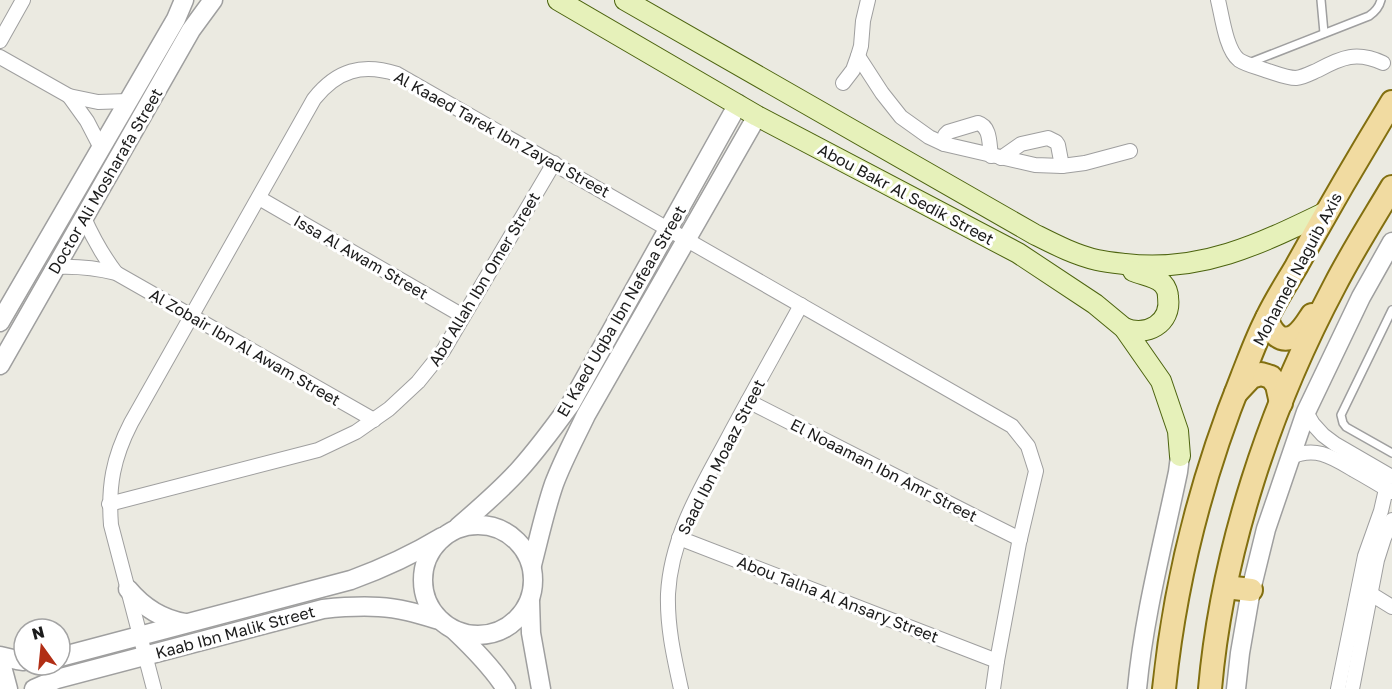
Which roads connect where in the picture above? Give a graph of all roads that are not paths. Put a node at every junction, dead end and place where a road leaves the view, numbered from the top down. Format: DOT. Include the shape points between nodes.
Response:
graph roads {
  1 [pos="23,0"];
  2 [pos="184,0"];
  3 [pos="213,0"];
  4 [pos="558,0"];
  5 [pos="625,0"];
  6 [pos="868,0"];
  7 [pos="1218,0"];
  8 [pos="1321,0"];
  9 [pos="1381,0"];
  10 [pos="1324,33"];
  11 [pos="0,40"];
  12 [pos="858,56"];
  13 [pos="0,57"];
  14 [pos="1383,63"];
  15 [pos="1247,64"];
  16 [pos="843,83"];
  17 [pos="69,96"];
  18 [pos="128,101"];
  19 [pos="1392,102"];
  20 [pos="738,105"];
  21 [pos="757,116"];
  22 [pos="944,144"];
  23 [pos="101,148"];
  24 [pos="1130,151"];
  25 [pos="996,157"];
  26 [pos="554,163"];
  27 [pos="1062,166"];
  28 [pos="83,179"];
  29 [pos="1392,187"];
  30 [pos="101,189"];
  31 [pos="258,198"];
  32 [pos="1326,212"];
  33 [pos="84,218"];
  34 [pos="669,228"];
  35 [pos="687,239"];
  36 [pos="1392,242"];
  37 [pos="1114,262"];
  38 [pos="56,267"];
  39 [pos="116,273"];
  40 [pos="1335,285"];
  41 [pos="801,305"];
  42 [pos="1392,310"];
  43 [pos="192,316"];
  44 [pos="463,316"];
  45 [pos="1266,318"];
  46 [pos="0,322"];
  47 [pos="1384,325"];
  48 [pos="1124,328"];
  49 [pos="1392,330"];
  50 [pos="0,365"];
  51 [pos="1235,395"];
  52 [pos="748,401"];
  53 [pos="1281,403"];
  54 [pos="1306,412"];
  55 [pos="374,420"];
  56 [pos="1392,453"];
  57 [pos="1180,456"];
  58 [pos="1291,457"];
  59 [pos="1390,486"];
  60 [pos="109,504"];
  61 [pos="1392,520"];
  62 [pos="458,527"];
  63 [pos="442,537"];
  64 [pos="679,538"];
  65 [pos="1020,539"];
  66 [pos="532,565"];
  67 [pos="1226,587"];
  68 [pos="128,589"];
  69 [pos="1251,590"];
  70 [pos="1371,594"];
  71 [pos="530,601"];
  72 [pos="1392,607"];
  73 [pos="187,623"];
  74 [pos="446,625"];
  75 [pos="140,635"];
  76 [pos="72,654"];
  77 [pos="145,655"];
  78 [pos="0,657"];
  79 [pos="997,661"];
  80 [pos="8,689"];
  81 [pos="34,689"];
  82 [pos="154,689"];
  83 [pos="506,689"];
  84 [pos="541,689"];
  85 [pos="681,689"];
  86 [pos="993,689"];
  87 [pos="1137,689"];
  88 [pos="1164,689"];
  89 [pos="1210,689"];
  90 [pos="1236,689"];
  91 [pos="1338,689"];
  92 [pos="1352,689"];
  1 -- 11 [label="street"];
  2 -- 18 [label="street, Doctor Ali Mosharafa Street"];
  3 -- 30 [label="street, Doctor Ali Mosharafa Street" via="191,30"];
  4 -- 20 [label="main road, Abou Bakr Al Sedik Street"];
  5 -- 37 [label="main road, Abou Bakr Al Sedik Street" via="1034,234 1098,261"];
  6 -- 12 [label="street"];
  7 -- 15 [label="street" via="1231,49"];
  8 -- 10 [label="lane"];
  9 -- 10 [label="lane" via="1369,16"];
  10 -- 15 [label="lane"];
  12 -- 16 [label="street"];
  12 -- 22 [label="street" via="901,117"];
  13 -- 17 [label="street"];
  14 -- 15 [label="street" via="1371,57 1344,58 1295,78"];
  17 -- 18 [label="street" via="98,102"];
  17 -- 23 [label="street"];
  18 -- 23 [label="street, Doctor Ali Mosharafa Street"];
  19 -- 32 [label="main road, Mohamed Naguib Axis"];
  20 -- 21 [label="main road, Abou Bakr Al Sedik Street"];
  20 -- 34 [label="street, El Kaed Uqba Ibn Nafeaa Street"];
  21 -- 35 [label="street, El Kaed Uqba Ibn Nafeaa Street"];
  21 -- 48 [label="main road, Abou Bakr Al Sedik Street" via="1018,253"];
  22 -- 25 [label="street"];
  22 -- 25 [label="street" via="948,132 982,124"];
  23 -- 28 [label="street, Doctor Ali Mosharafa Street"];
  24 -- 27 [label="street"];
  25 -- 27 [label="street"];
  25 -- 27 [label="street" via="1021,144 1048,138 1058,146"];
  26 -- 31 [label="street, Al Kaaed Tarek Ibn Zayad Street" via="397,74 367,68 344,74 324,87"];
  26 -- 34 [label="street, Al Kaaed Tarek Ibn Zayad Street"];
  26 -- 44 [label="street, Abd Allah Ibn Omer Street"];
  28 -- 30 [label="street"];
  28 -- 46 [label="street, Doctor Ali Mosharafa Street"];
  29 -- 40 [label="main road"];
  30 -- 33 [label="street, Doctor Ali Mosharafa Street"];
  31 -- 43 [label="street, Al Kaaed Tarek Ibn Zayad Street"];
  31 -- 44 [label="street, Issa Al Awam Street"];
  32 -- 37 [label="main road, Abou Bakr Al Sedik Street" via="1224,256 1157,266"];
  32 -- 45 [label="main road, Mohamed Naguib Axis"];
  33 -- 38 [label="street, Doctor Ali Mosharafa Street"];
  33 -- 39 [label="street, Al Zobair Ibn Al Awam Street"];
  34 -- 35 [label="street, Al Kaaed Tarek Ibn Zayad Street"];
  34 -- 62 [label="street, El Kaed Uqba Ibn Nafeaa Street" via="564,413 519,470"];
  35 -- 41 [label="street, Al Kaaed Tarek Ibn Zayad Street"];
  35 -- 66 [label="street, El Kaed Uqba Ibn Nafeaa Street" via="569,449 554,483"];
  36 -- 54 [label="street"];
  37 -- 48 [label="main road" via="1163,283 1168,295 1168,309 1152,329 1139,332"];
  38 -- 39 [label="street, Al Zobair Ibn Al Awam Street" via="87,267"];
  38 -- 50 [label="street, Doctor Ali Mosharafa Street"];
  39 -- 43 [label="street, Al Zobair Ibn Al Awam Street"];
  40 -- 45 [label="main road" via="1290,338 1274,334"];
  40 -- 53 [label="main road"];
  41 -- 52 [label="street, Saad Ibn Moaaz Street"];
  41 -- 65 [label="street, Al Kaaed Tarek Ibn Zayad Street" via="1012,426 1029,446 1036,471"];
  42 -- 47 [label="lane"];
  43 -- 55 [label="street, Al Zobair Ibn Al Awam Street"];
  43 -- 60 [label="street, Al Kaaed Tarek Ibn Zayad Street" via="123,438 112,471"];
  44 -- 55 [label="street, Abd Allah Ibn Omer Street" via="424,375"];
  45 -- 51 [label="main road, Mohamed Naguib Axis"];
  47 -- 49 [label="lane"];
  47 -- 56 [label="lane" via="1341,419 1346,427"];
  48 -- 57 [label="main road, Abou Bakr Al Sedik Street" via="1161,381 1178,431"];
  51 -- 53 [label="main road" via="1251,377 1261,375 1277,385"];
  51 -- 88 [label="main road, Mohamed Naguib Axis" via="1196,514 1176,605"];
  52 -- 64 [label="street, Saad Ibn Moaaz Street" via="694,501"];
  52 -- 65 [label="street, El Noaaman Ibn Amr Street"];
  53 -- 67 [label="main road" via="1239,528"];
  54 -- 58 [label="street"];
  54 -- 59 [label="street" via="1323,435"];
  55 -- 60 [label="street, Abd Allah Ibn Omer Street" via="318,450"];
  57 -- 87 [label="street" via="1155,574"];
  58 -- 59 [label="street" via="1301,453 1330,456"];
  58 -- 69 [label="street" via="1266,529"];
  59 -- 91 [label="street" via="1365,556"];
  60 -- 68 [label="street, Al Kaaed Tarek Ibn Zayad Street"];
  61 -- 70 [label="street" via="1377,560"];
  62 -- 63 [label="street"];
  62 -- 66 [label="street" via="495,526 512,535"];
  63 -- 73 [label="street, Kaab Ibn Malik Street" via="383,569 351,580"];
  63 -- 74 [label="street" via="423,568 422,587 428,605"];
  64 -- 79 [label="street, Abou Talha Al Ansary Street"];
  64 -- 85 [label="street, Saad Ibn Moaaz Street" via="671,570 668,616"];
  65 -- 79 [label="street, Al Kaaed Tarek Ibn Zayad Street"];
  66 -- 71 [label="street"];
  67 -- 69 [label="main road"];
  67 -- 89 [label="main road"];
  68 -- 73 [label="street" via="158,615"];
  68 -- 75 [label="street, Al Kaaed Tarek Ibn Zayad Street"];
  69 -- 90 [label="street"];
  70 -- 72 [label="street"];
  70 -- 92 [label="street"];
  71 -- 74 [label="street" via="506,628 489,634 471,635"];
  71 -- 84 [label="street"];
  73 -- 75 [label="street, Kaab Ibn Malik Street"];
  74 -- 77 [label="street, Kaab Ibn Malik Street" via="411,612 352,606 323,609"];
  74 -- 83 [label="street" via="476,651"];
  75 -- 76 [label="street, Kaab Ibn Malik Street"];
  75 -- 77 [label="street, Al Kaaed Tarek Ibn Zayad Street"];
  77 -- 81 [label="street, Kaab Ibn Malik Street"];
  77 -- 82 [label="street, Al Kaaed Tarek Ibn Zayad Street"];
  78 -- 80 [label="street"];
  79 -- 86 [label="street, Al Kaaed Tarek Ibn Zayad Street"];
}
